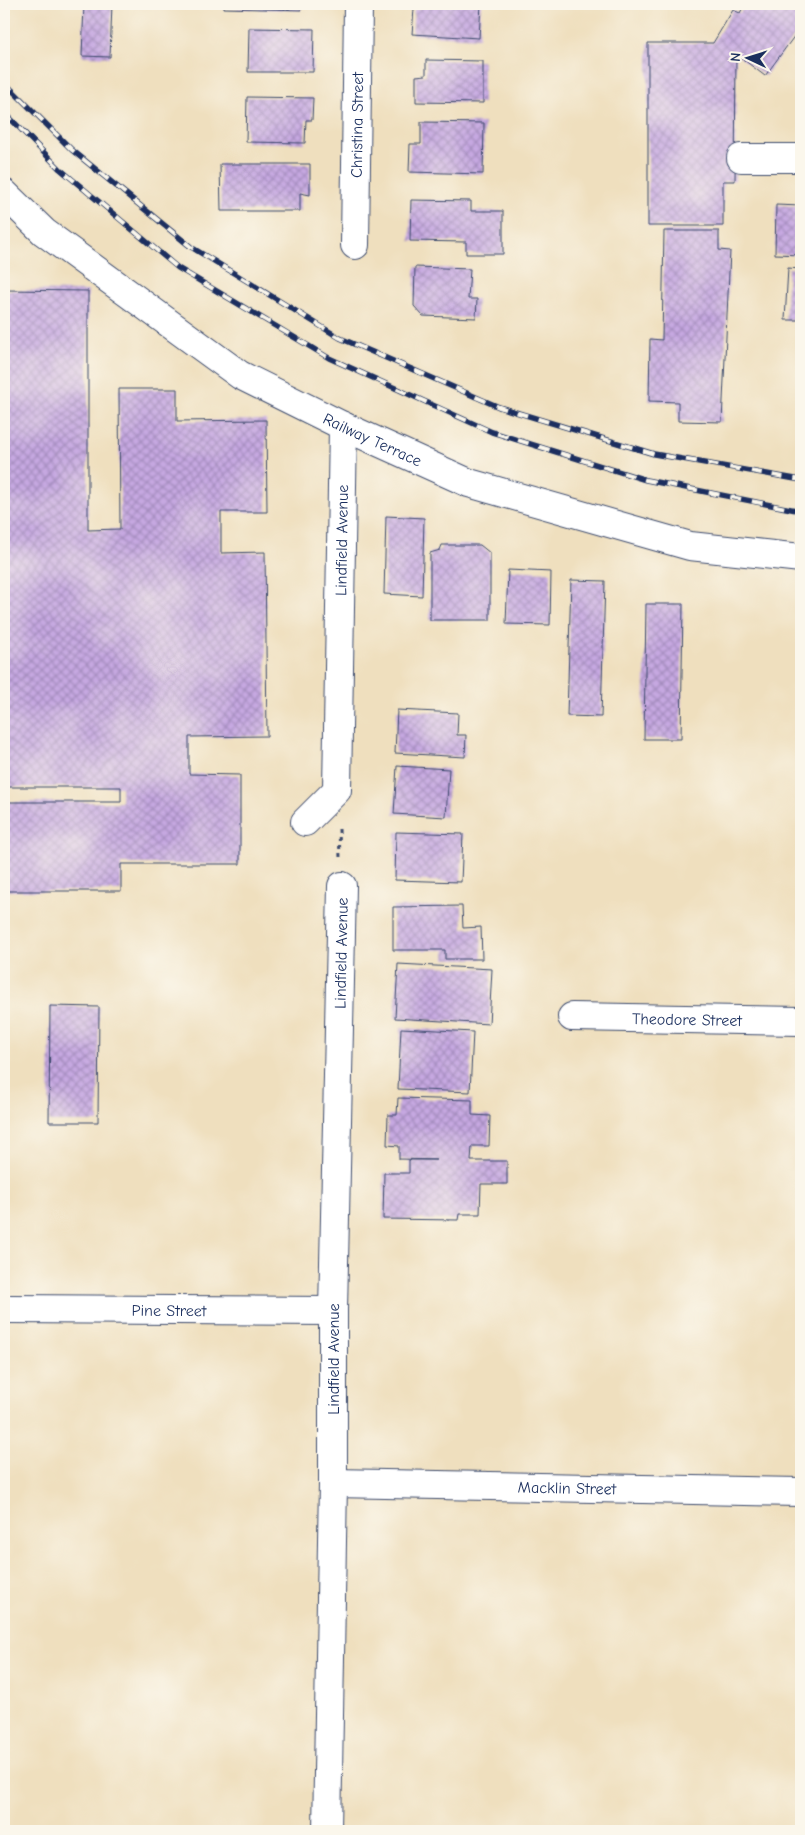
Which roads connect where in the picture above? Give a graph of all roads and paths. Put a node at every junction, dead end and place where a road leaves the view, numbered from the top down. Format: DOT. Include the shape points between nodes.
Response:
graph roads {
  1 [pos="358,4"];
  2 [pos="741,158"];
  3 [pos="801,158"];
  4 [pos="4,192"];
  5 [pos="355,246"];
  6 [pos="343,426"];
  7 [pos="801,558"];
  8 [pos="337,790"];
  9 [pos="305,822"];
  10 [pos="342,886"];
  11 [pos="572,1017"];
  12 [pos="801,1021"];
  13 [pos="4,1309"];
  14 [pos="333,1311"];
  15 [pos="333,1483"];
  16 [pos="801,1492"];
  17 [pos="327,1831"];
  1 -- 5 [label="street, Christina Street"];
  2 -- 3 [label="street"];
  4 -- 6 [label="street, Railway Terrace" via="44,232 240,375"];
  6 -- 7 [label="street, Railway Terrace" via="478,486 690,546"];
  6 -- 8 [label="street, Lindfield Avenue"];
  8 -- 9 [label="street"];
  8 -- 10 [label="path"];
  10 -- 14 [label="street, Lindfield Avenue"];
  11 -- 12 [label="street, Theodore Street"];
  13 -- 14 [label="street, Pine Street"];
  14 -- 15 [label="street, Lindfield Avenue"];
  15 -- 16 [label="street, Macklin Street"];
  15 -- 17 [label="street, Lindfield Avenue"];
}
